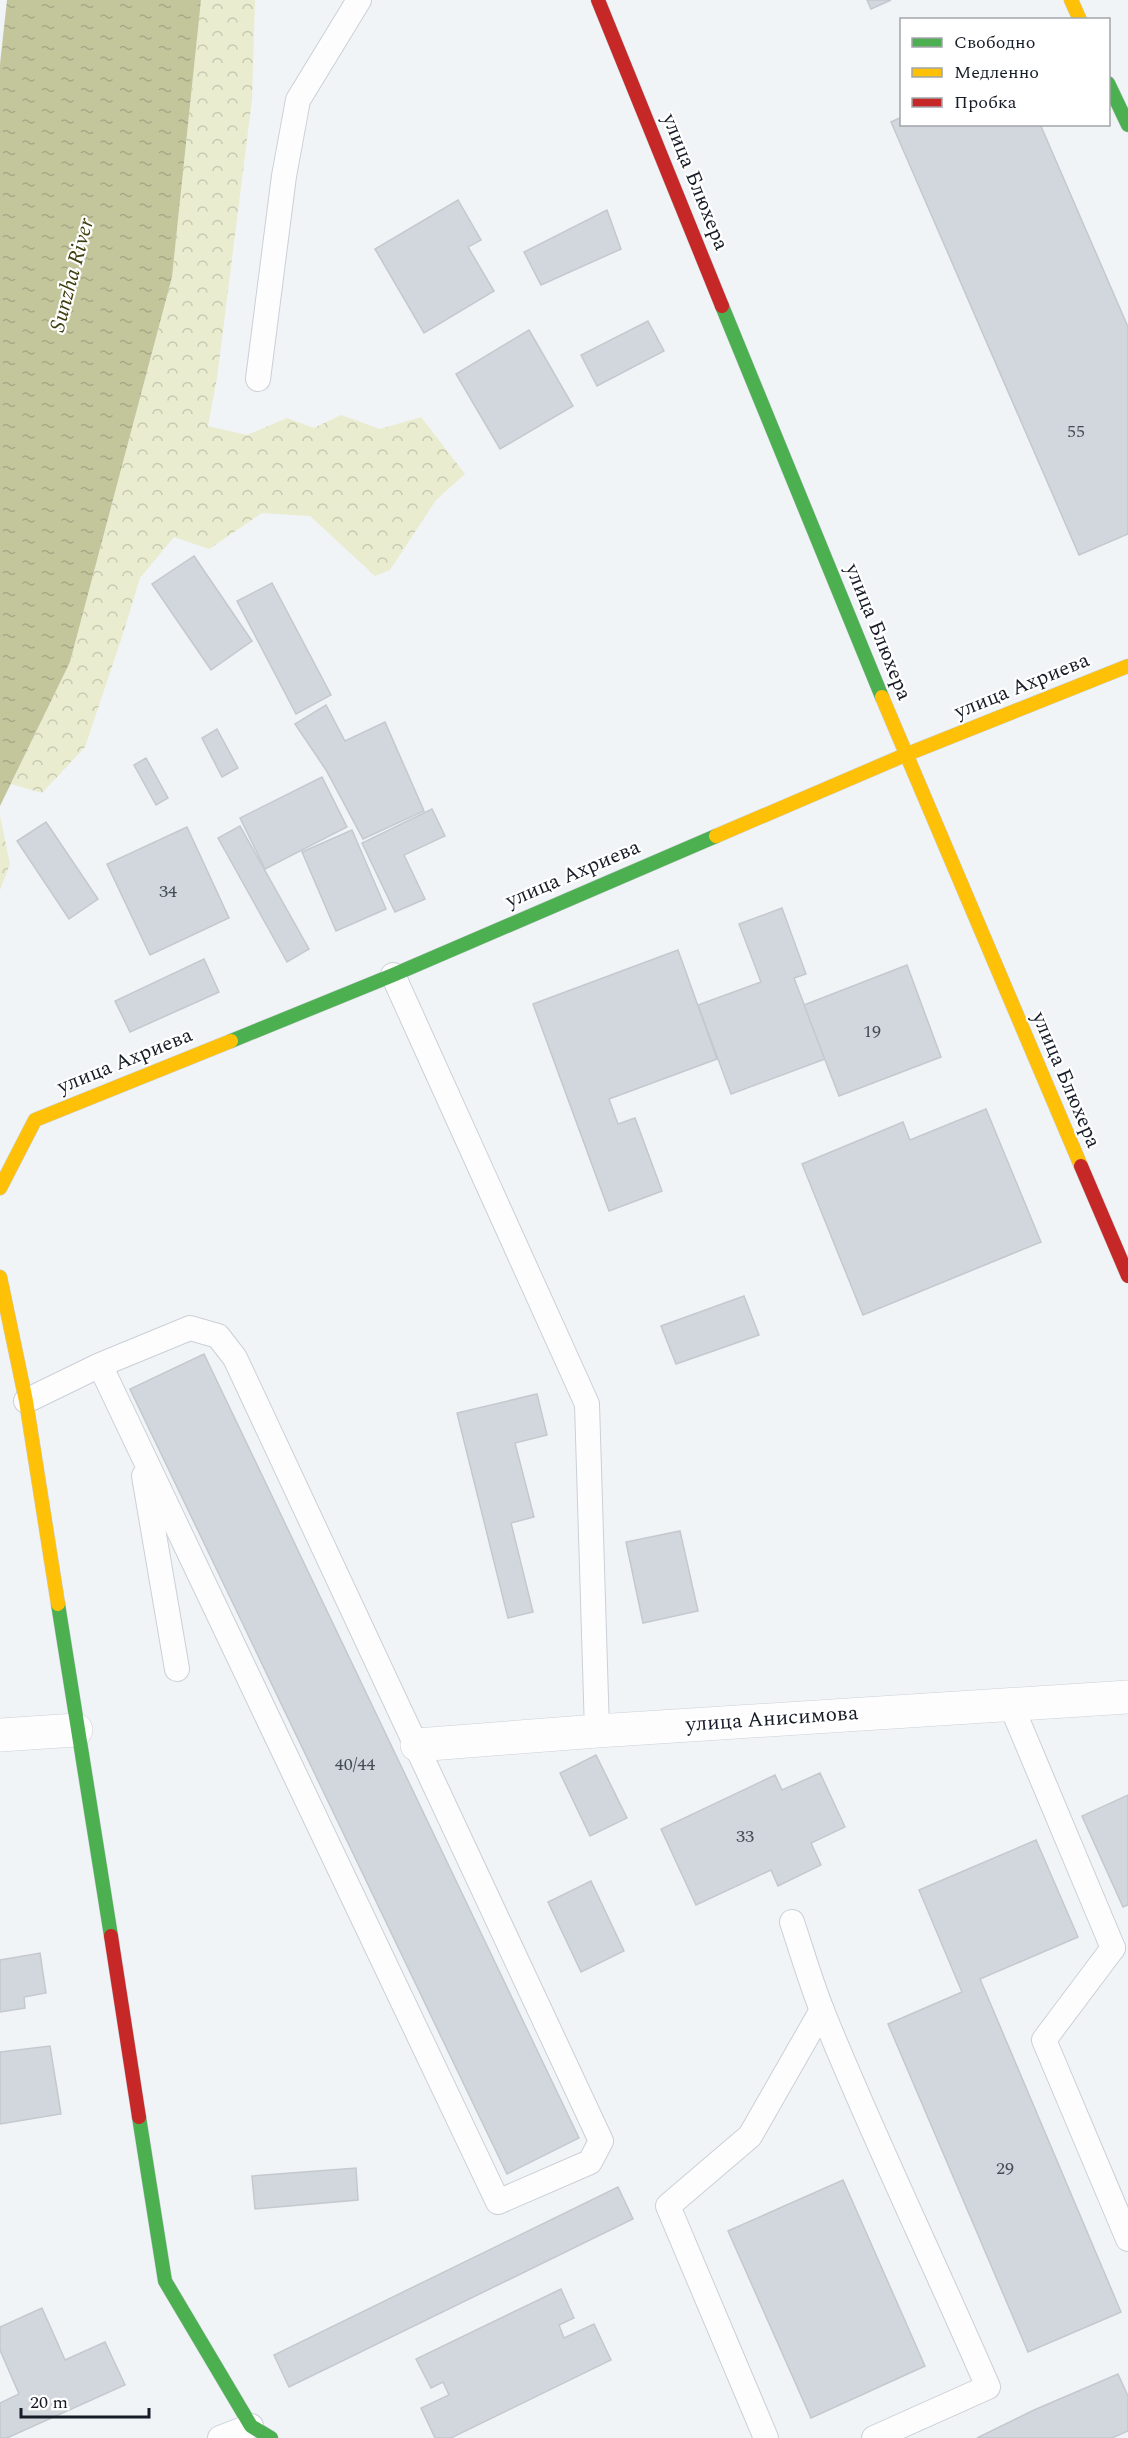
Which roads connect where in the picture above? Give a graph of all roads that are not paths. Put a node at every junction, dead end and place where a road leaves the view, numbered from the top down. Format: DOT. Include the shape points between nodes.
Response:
graph roads {
  1 [pos="359,0"];
  2 [pos="598,0"];
  3 [pos="1071,0"];
  4 [pos="1079,18"];
  5 [pos="1110,86"];
  6 [pos="1128,125"];
  7 [pos="258,380"];
  8 [pos="1128,666"];
  9 [pos="905,755"];
  10 [pos="393,975"];
  11 [pos="0,1188"];
  12 [pos="1128,1276"];
  13 [pos="0,1277"];
  14 [pos="100,1365"];
  15 [pos="26,1401"];
  16 [pos="139,1448"];
  17 [pos="177,1669"];
  18 [pos="1128,1697"];
  19 [pos="1011,1705"];
  20 [pos="76,1730"];
  21 [pos="597,1731"];
  22 [pos="0,1735"];
  23 [pos="417,1745"];
  24 [pos="792,1923"];
  25 [pos="1121,1948"];
  26 [pos="822,2010"];
  27 [pos="1128,2239"];
  28 [pos="261,2432"];
  29 [pos="220,2438"];
  30 [pos="766,2438"];
  31 [pos="874,2438"];
  1 -- 7 [label="lane" via="298,100 284,176"];
  2 -- 9 [label="street, улица Блюхера"];
  3 -- 4 [label="street"];
  5 -- 6 [label="street"];
  8 -- 9 [label="street, улица Ахриева"];
  9 -- 10 [label="street, улица Ахриева"];
  9 -- 12 [label="street, улица Блюхера"];
  10 -- 11 [label="street, улица Ахриева" via="35,1120"];
  10 -- 21 [label="lane" via="587,1404"];
  13 -- 15 [label="street"];
  14 -- 15 [label="lane"];
  14 -- 16 [label="lane"];
  14 -- 23 [label="lane" via="190,1328 218,1336 235,1358"];
  15 -- 20 [label="street"];
  16 -- 17 [label="lane"];
  16 -- 23 [label="lane" via="498,2202 590,2162 601,2141"];
  18 -- 19 [label="street, улица Анисимова"];
  19 -- 21 [label="street, улица Анисимова"];
  19 -- 25 [label="lane"];
  20 -- 22 [label="street"];
  20 -- 28 [label="street" via="165,2281"];
  21 -- 23 [label="street, улица Анисимова"];
  24 -- 26 [label="lane"];
  25 -- 27 [label="lane" via="1044,2040"];
  26 -- 30 [label="lane" via="750,2136 668,2206"];
  26 -- 31 [label="lane" via="988,2387"];
  28 -- 29 [label="lane"];
}
